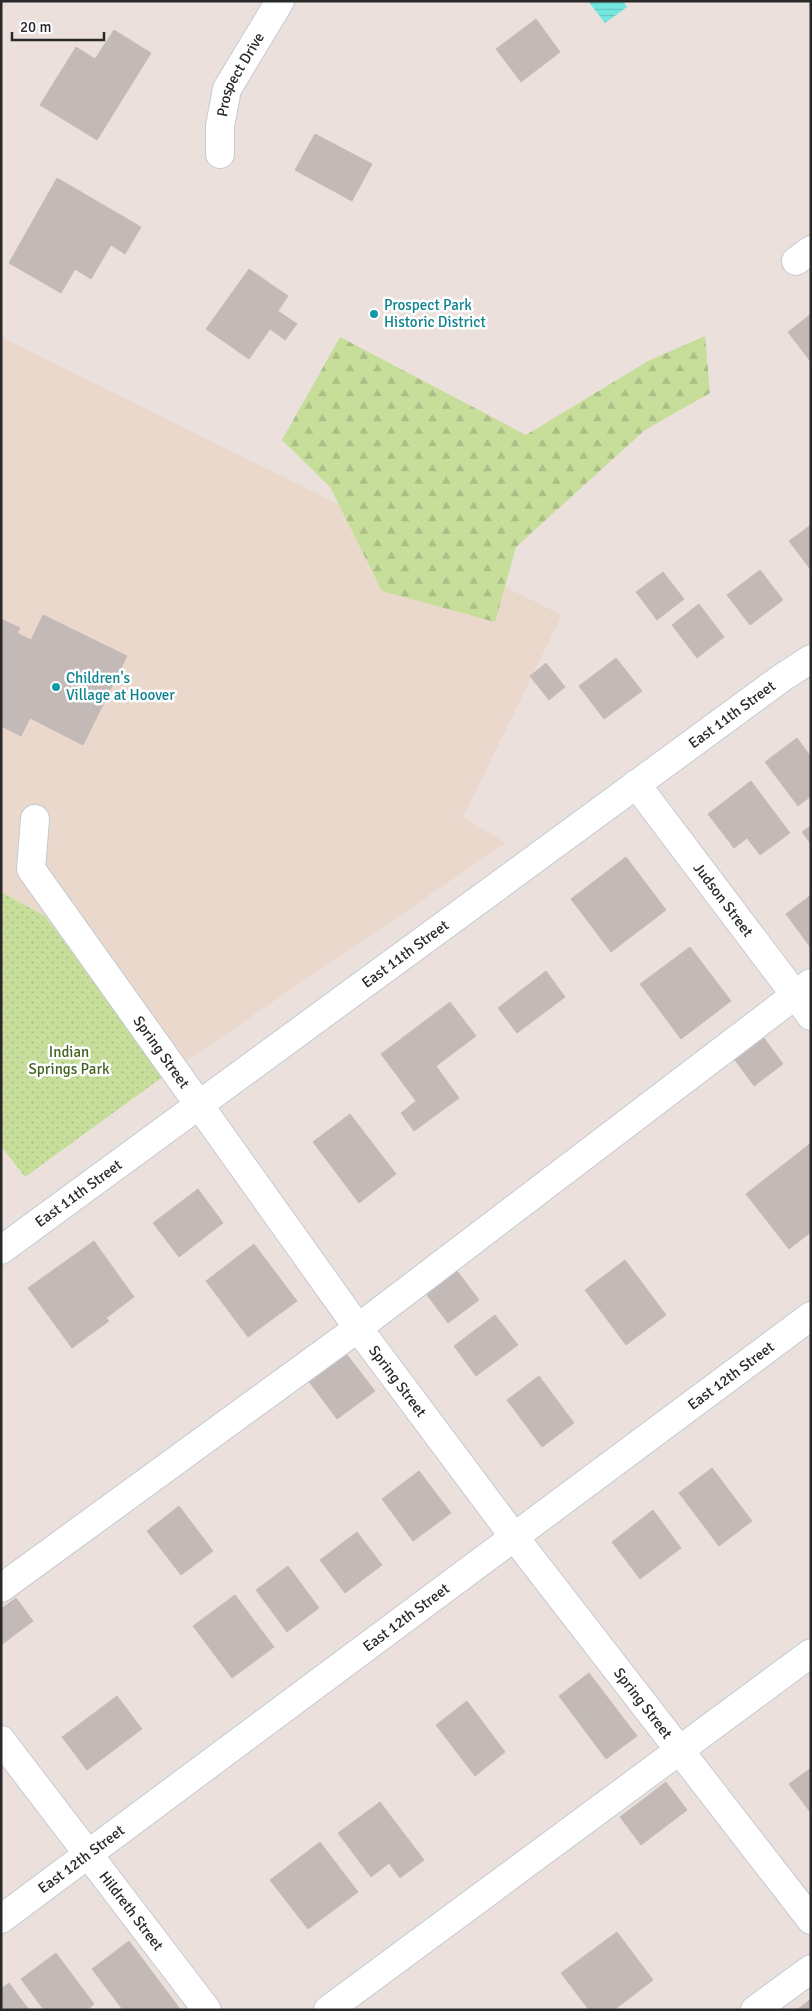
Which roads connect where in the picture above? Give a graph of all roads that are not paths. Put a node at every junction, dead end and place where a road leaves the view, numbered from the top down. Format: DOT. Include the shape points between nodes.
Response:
graph roads {
  1 [pos="280,1"];
  2 [pos="220,154"];
  3 [pos="811,659"];
  4 [pos="636,784"];
  5 [pos="35,819"];
  6 [pos="803,989"];
  7 [pos="811,1016"];
  8 [pos="200,1105"];
  9 [pos="1,1250"];
  10 [pos="811,1316"];
  11 [pos="358,1328"];
  12 [pos="515,1538"];
  13 [pos="1,1588"];
  14 [pos="811,1653"];
  15 [pos="1,1740"];
  16 [pos="678,1749"];
  17 [pos="88,1854"];
  18 [pos="1,1919"];
  19 [pos="811,1920"];
  20 [pos="811,1969"];
  21 [pos="207,2010"];
  22 [pos="328,2010"];
  23 [pos="755,2010"];
  1 -- 2 [label="street, Prospect Drive" via="227,89 220,126"];
  3 -- 4 [label="street, East 11th Street"];
  4 -- 6 [label="street, Judson Street"];
  4 -- 8 [label="street, East 11th Street"];
  5 -- 8 [label="street, Spring Street" via="31,868"];
  6 -- 7 [label="street, Judson Street"];
  6 -- 11 [label="street"];
  8 -- 9 [label="street, East 11th Street"];
  8 -- 11 [label="street, Spring Street"];
  10 -- 12 [label="street, East 12th Street"];
  11 -- 12 [label="street, Spring Street"];
  11 -- 13 [label="street"];
  12 -- 16 [label="street, Spring Street"];
  12 -- 17 [label="street, East 12th Street"];
  14 -- 16 [label="street"];
  15 -- 17 [label="street, Hildreth Street"];
  16 -- 19 [label="street, Spring Street"];
  16 -- 22 [label="street"];
  17 -- 18 [label="street, East 12th Street"];
  17 -- 21 [label="street, Hildreth Street"];
  20 -- 23 [label="street"];
}
